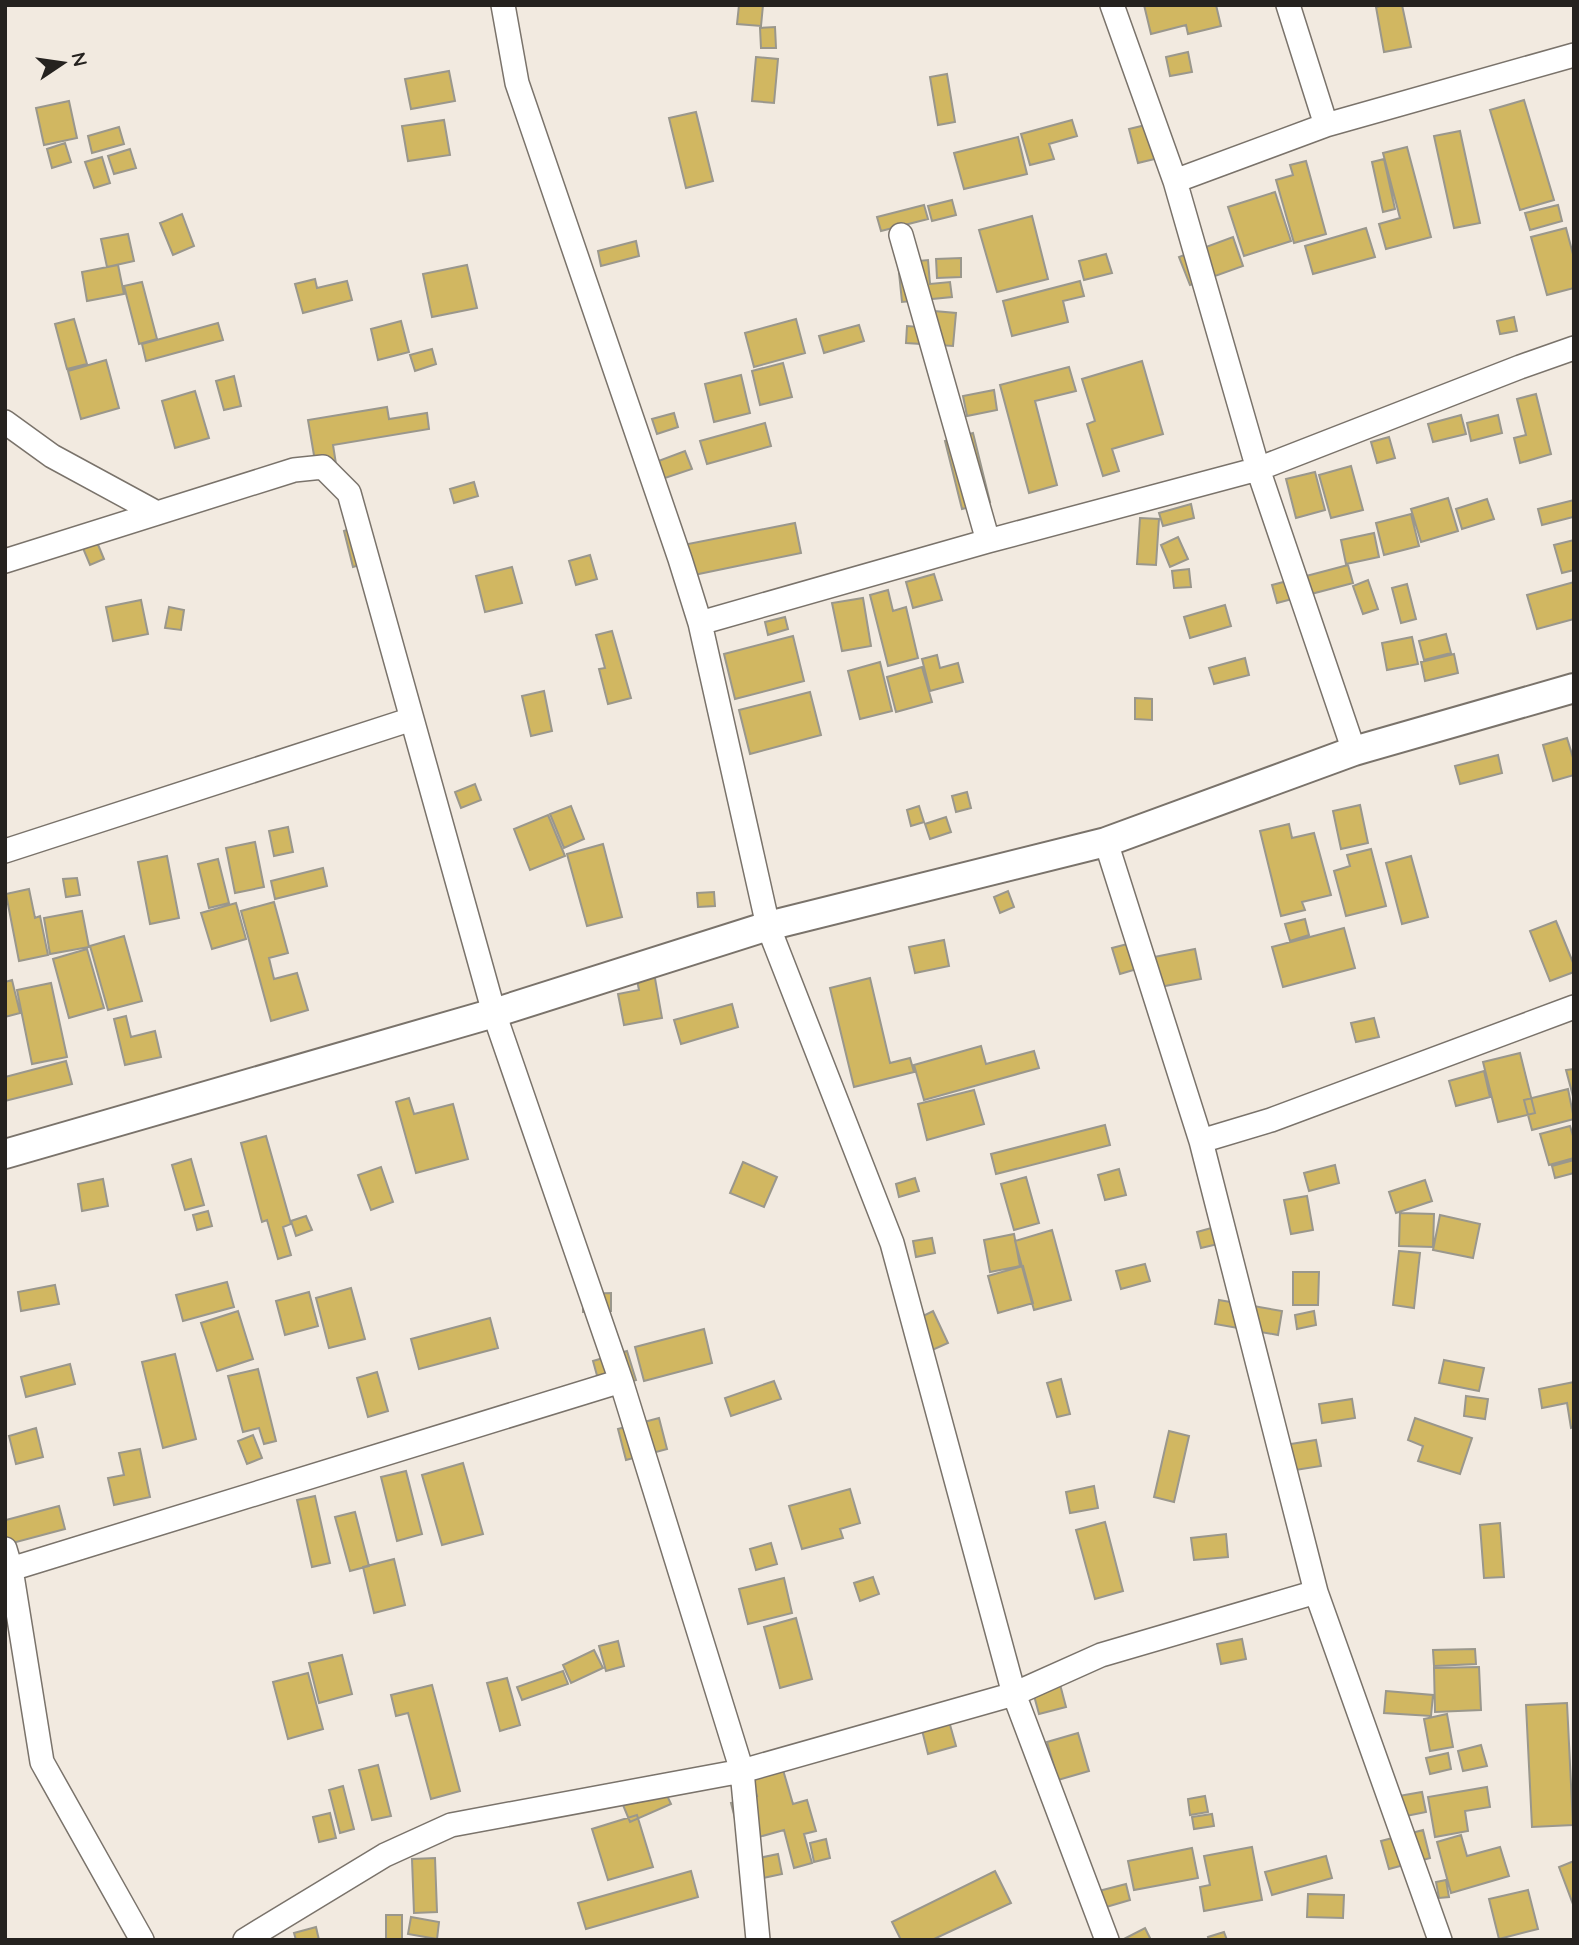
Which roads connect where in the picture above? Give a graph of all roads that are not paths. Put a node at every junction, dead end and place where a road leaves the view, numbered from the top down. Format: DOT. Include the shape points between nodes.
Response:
graph roads {
  1 [pos="503,5"];
  2 [pos="1112,5"];
  3 [pos="1289,5"];
  4 [pos="1574,55"];
  5 [pos="1326,125"];
  6 [pos="1175,181"];
  7 [pos="901,235"];
  8 [pos="1574,348"];
  9 [pos="5,422"];
  10 [pos="1258,469"];
  11 [pos="157,513"];
  12 [pos="988,541"];
  13 [pos="5,561"];
  14 [pos="700,623"];
  15 [pos="1574,688"];
  16 [pos="412,719"];
  17 [pos="1354,751"];
  18 [pos="1106,842"];
  19 [pos="5,850"];
  20 [pos="768,926"];
  21 [pos="1574,1007"];
  22 [pos="494,1013"];
  23 [pos="1201,1141"];
  24 [pos="5,1154"];
  25 [pos="621,1381"];
  26 [pos="7,1563"];
  27 [pos="1316,1592"];
  28 [pos="1014,1694"];
  29 [pos="742,1770"];
  30 [pos="142,1940"];
  31 [pos="245,1940"];
  32 [pos="758,1940"];
  33 [pos="1107,1940"];
  34 [pos="1440,1940"];
  1 -- 14 [label="street" via="517,83"];
  2 -- 6 [label="street"];
  3 -- 5 [label="street"];
  4 -- 5 [label="street"];
  5 -- 6 [label="street"];
  6 -- 10 [label="street"];
  7 -- 12 [label="street"];
  8 -- 10 [label="street"];
  9 -- 11 [label="street" via="52,456"];
  10 -- 12 [label="street"];
  10 -- 17 [label="street"];
  11 -- 13 [label="street"];
  11 -- 16 [label="street" via="294,470 323,467 349,493"];
  12 -- 14 [label="street"];
  14 -- 20 [label="street"];
  15 -- 17 [label="street"];
  16 -- 19 [label="street"];
  16 -- 22 [label="street"];
  17 -- 18 [label="street"];
  18 -- 20 [label="street"];
  18 -- 23 [label="street"];
  20 -- 22 [label="street"];
  20 -- 28 [label="street" via="892,1243"];
  21 -- 23 [label="street" via="1271,1120"];
  22 -- 24 [label="street"];
  22 -- 25 [label="street"];
  23 -- 27 [label="street"];
  25 -- 26 [label="street"];
  25 -- 29 [label="street"];
  26 -- 30 [label="street" via="42,1762"];
  27 -- 28 [label="street" via="1101,1655"];
  27 -- 34 [label="street"];
  28 -- 29 [label="street"];
  28 -- 33 [label="street"];
  29 -- 31 [label="street" via="451,1825 385,1855"];
  29 -- 32 [label="street"];
}
